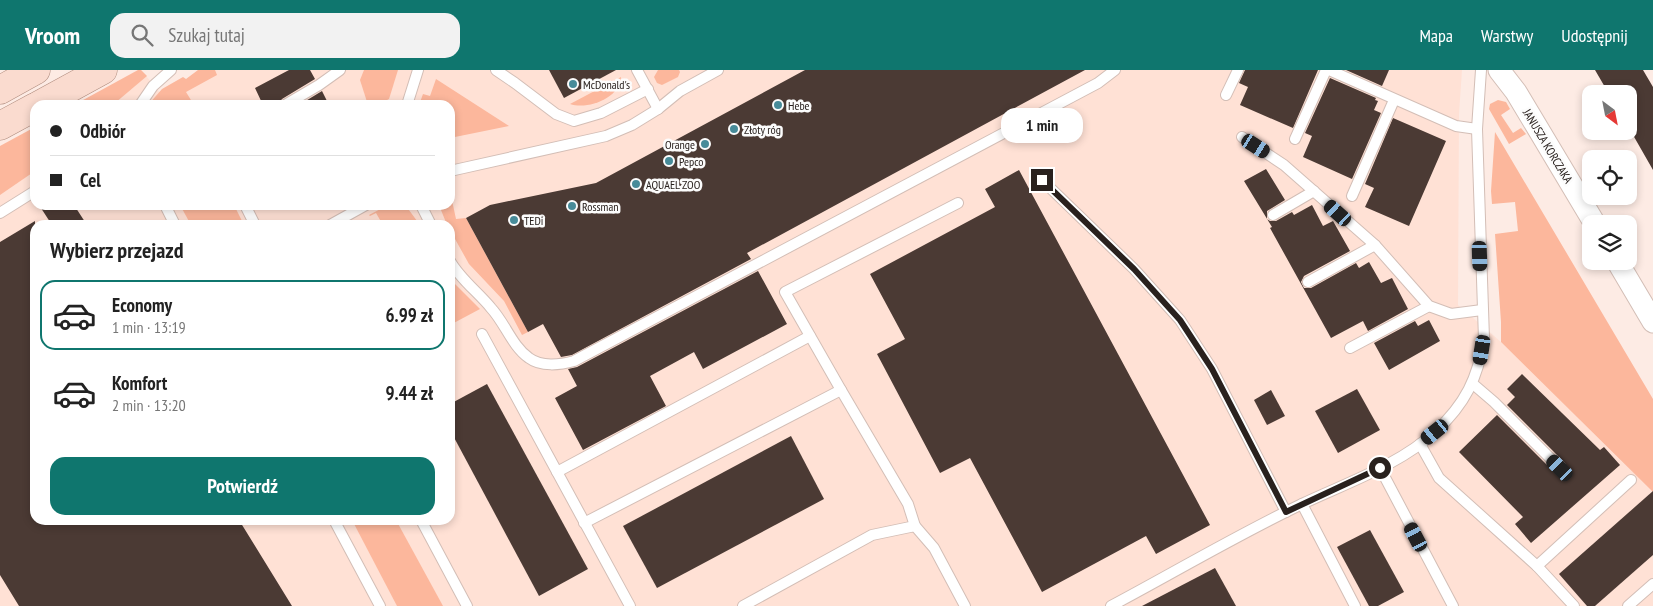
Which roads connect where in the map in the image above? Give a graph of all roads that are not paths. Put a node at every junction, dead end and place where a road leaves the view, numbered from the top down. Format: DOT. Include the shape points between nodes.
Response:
graph roads {
  1 [pos="36,70"];
  2 [pos="104,70"];
  3 [pos="171,70"];
  4 [pos="340,70"];
  5 [pos="418,70"];
  6 [pos="496,70"];
  7 [pos="637,70"];
  8 [pos="718,70"];
  9 [pos="1115,70"];
  10 [pos="1238,70"];
  11 [pos="1327,70"];
  12 [pos="1481,70"];
  13 [pos="1499,70"];
  14 [pos="648,89"];
  15 [pos="0,90"];
  16 [pos="1226,95"];
  17 [pos="48,100"];
  18 [pos="143,100"];
  19 [pos="293,100"];
  20 [pos="409,100"];
  21 [pos="1394,100"];
  22 [pos="658,109"];
  23 [pos="30,110"];
  24 [pos="0,126"];
  25 [pos="1477,128"];
  26 [pos="1242,137"];
  27 [pos="1295,139"];
  28 [pos="455,170"];
  29 [pos="1042,180"];
  30 [pos="1314,191"];
  31 [pos="30,194"];
  32 [pos="1352,196"];
  33 [pos="958,203"];
  34 [pos="357,210"];
  35 [pos="0,213"];
  36 [pos="1273,215"];
  37 [pos="1590,215"];
  38 [pos="339,220"];
  39 [pos="1375,245"];
  40 [pos="455,268"];
  41 [pos="1622,270"];
  42 [pos="1308,282"];
  43 [pos="1429,306"];
  44 [pos="1482,310"];
  45 [pos="1653,322"];
  46 [pos="482,334"];
  47 [pos="810,336"];
  48 [pos="1350,348"];
  49 [pos="1472,384"];
  50 [pos="841,390"];
  51 [pos="1420,444"];
  52 [pos="1380,468"];
  53 [pos="1560,468"];
  54 [pos="557,472"];
  55 [pos="1631,480"];
  56 [pos="1302,504"];
  57 [pos="1286,512"];
  58 [pos="584,523"];
  59 [pos="337,525"];
  60 [pos="424,525"];
  61 [pos="915,526"];
  62 [pos="1537,566"];
  63 [pos="1653,584"];
  64 [pos="380,606"];
  65 [pos="467,606"];
  66 [pos="630,606"];
  67 [pos="743,606"];
  68 [pos="965,606"];
  69 [pos="1111,606"];
  70 [pos="1355,606"];
  71 [pos="1453,606"];
  72 [pos="1574,606"];
  73 [pos="1628,606"];
  1 -- 15 [label="main road"];
  2 -- 17 [label="main road"];
  3 -- 18 [label="lane"];
  4 -- 19 [label="lane"];
  5 -- 20 [label="lane"];
  6 -- 14 [label="lane" via="556,114 574,121 601,114"];
  7 -- 14 [label="lane"];
  8 -- 22 [label="lane" via="680,91"];
  9 -- 40 [label="lane" via="1098,82 574,361 561,365 538,363 528,358 492,309"];
  10 -- 16 [label="lane"];
  11 -- 21 [label="lane"];
  11 -- 27 [label="lane"];
  12 -- 25 [label="lane"];
  13 -- 37 [label="street, JANUSZA KORCZAKA" via="1516,92"];
  14 -- 22 [label="lane"];
  21 -- 25 [label="lane" via="1456,126"];
  21 -- 32 [label="lane"];
  22 -- 28 [label="lane" via="606,136"];
  23 -- 24 [label="main road"];
  25 -- 44 [label="lane"];
  26 -- 30 [label="lane" via="1284,165"];
  29 -- 57 [label="lane" via="1134,269 1180,320 1212,369"];
  30 -- 36 [label="lane"];
  30 -- 39 [label="lane"];
  31 -- 35 [label="lane"];
  33 -- 47 [label="lane" via="785,292"];
  34 -- 38 [label="lane"];
  39 -- 42 [label="lane"];
  39 -- 43 [label="lane"];
  41 -- 45 [label="street"];
  43 -- 44 [label="lane" via="1451,314"];
  43 -- 48 [label="lane"];
  44 -- 49 [label="lane" via="1484,339"];
  46 -- 54 [label="lane"];
  47 -- 50 [label="lane"];
  47 -- 54 [label="lane"];
  49 -- 51 [label="lane" via="1449,417"];
  49 -- 53 [label="lane"];
  50 -- 58 [label="lane"];
  50 -- 61 [label="lane" via="908,504"];
  51 -- 52 [label="lane"];
  51 -- 62 [label="lane" via="1439,478"];
  52 -- 56 [label="lane"];
  52 -- 71 [label="lane"];
  54 -- 58 [label="lane"];
  55 -- 62 [label="lane"];
  56 -- 57 [label="lane"];
  56 -- 70 [label="lane"];
  57 -- 69 [label="lane"];
  58 -- 66 [label="lane"];
  59 -- 64 [label="lane"];
  60 -- 65 [label="lane"];
  61 -- 67 [label="lane" via="872,535"];
  61 -- 68 [label="lane" via="934,548"];
  62 -- 72 [label="lane"];
  63 -- 73 [label="lane"];
}
